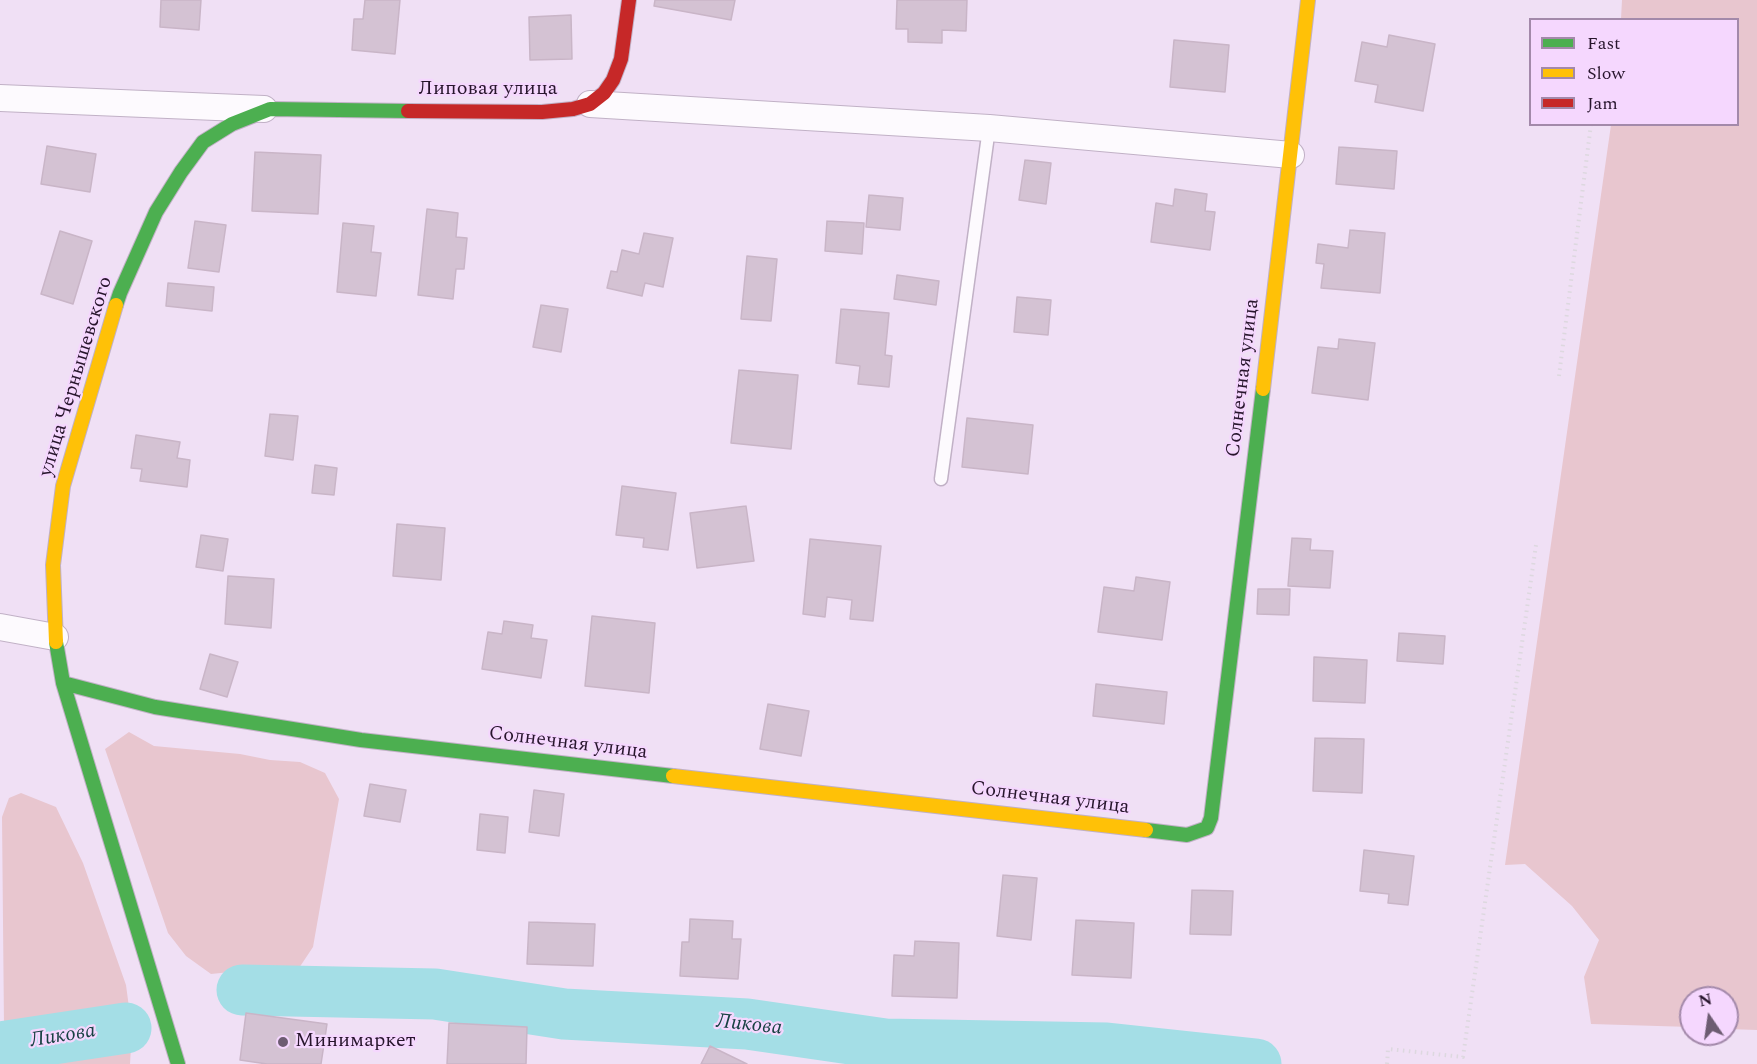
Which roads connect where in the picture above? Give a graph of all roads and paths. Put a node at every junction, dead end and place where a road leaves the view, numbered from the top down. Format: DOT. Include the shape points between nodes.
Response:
graph roads {
  1 [pos="629,0"];
  2 [pos="1308,0"];
  3 [pos="0,98"];
  4 [pos="590,104"];
  5 [pos="270,109"];
  6 [pos="1591,126"];
  7 [pos="989,128"];
  8 [pos="1291,155"];
  9 [pos="1559,376"];
  10 [pos="941,479"];
  11 [pos="1536,545"];
  12 [pos="0,627"];
  13 [pos="56,641"];
  14 [pos="63,683"];
  15 [pos="178,1064"];
  16 [pos="1388,1064"];
  1 -- 4 [label="street" via="621,60 604,93"];
  2 -- 8 [label="street, Солнечная улица"];
  3 -- 5 [label="street"];
  4 -- 5 [label="street, Липовая улица" via="542,112"];
  4 -- 7 [label="street"];
  5 -- 13 [label="street, улица Чернышевского" via="232,124 203,142 156,212 120,293 63,486 53,565"];
  6 -- 9 [label="path"];
  7 -- 8 [label="street"];
  7 -- 10 [label="lane"];
  8 -- 14 [label="street, Солнечная улица" via="1211,818 1207,828 1199,832 1187,835 361,740 155,707"];
  11 -- 16 [label="path" via="1463,1057 1388,1049"];
  12 -- 13 [label="street"];
  13 -- 14 [label="street, улица Чернышевского"];
  14 -- 15 [label="street, улица Чернышевского"];
}
